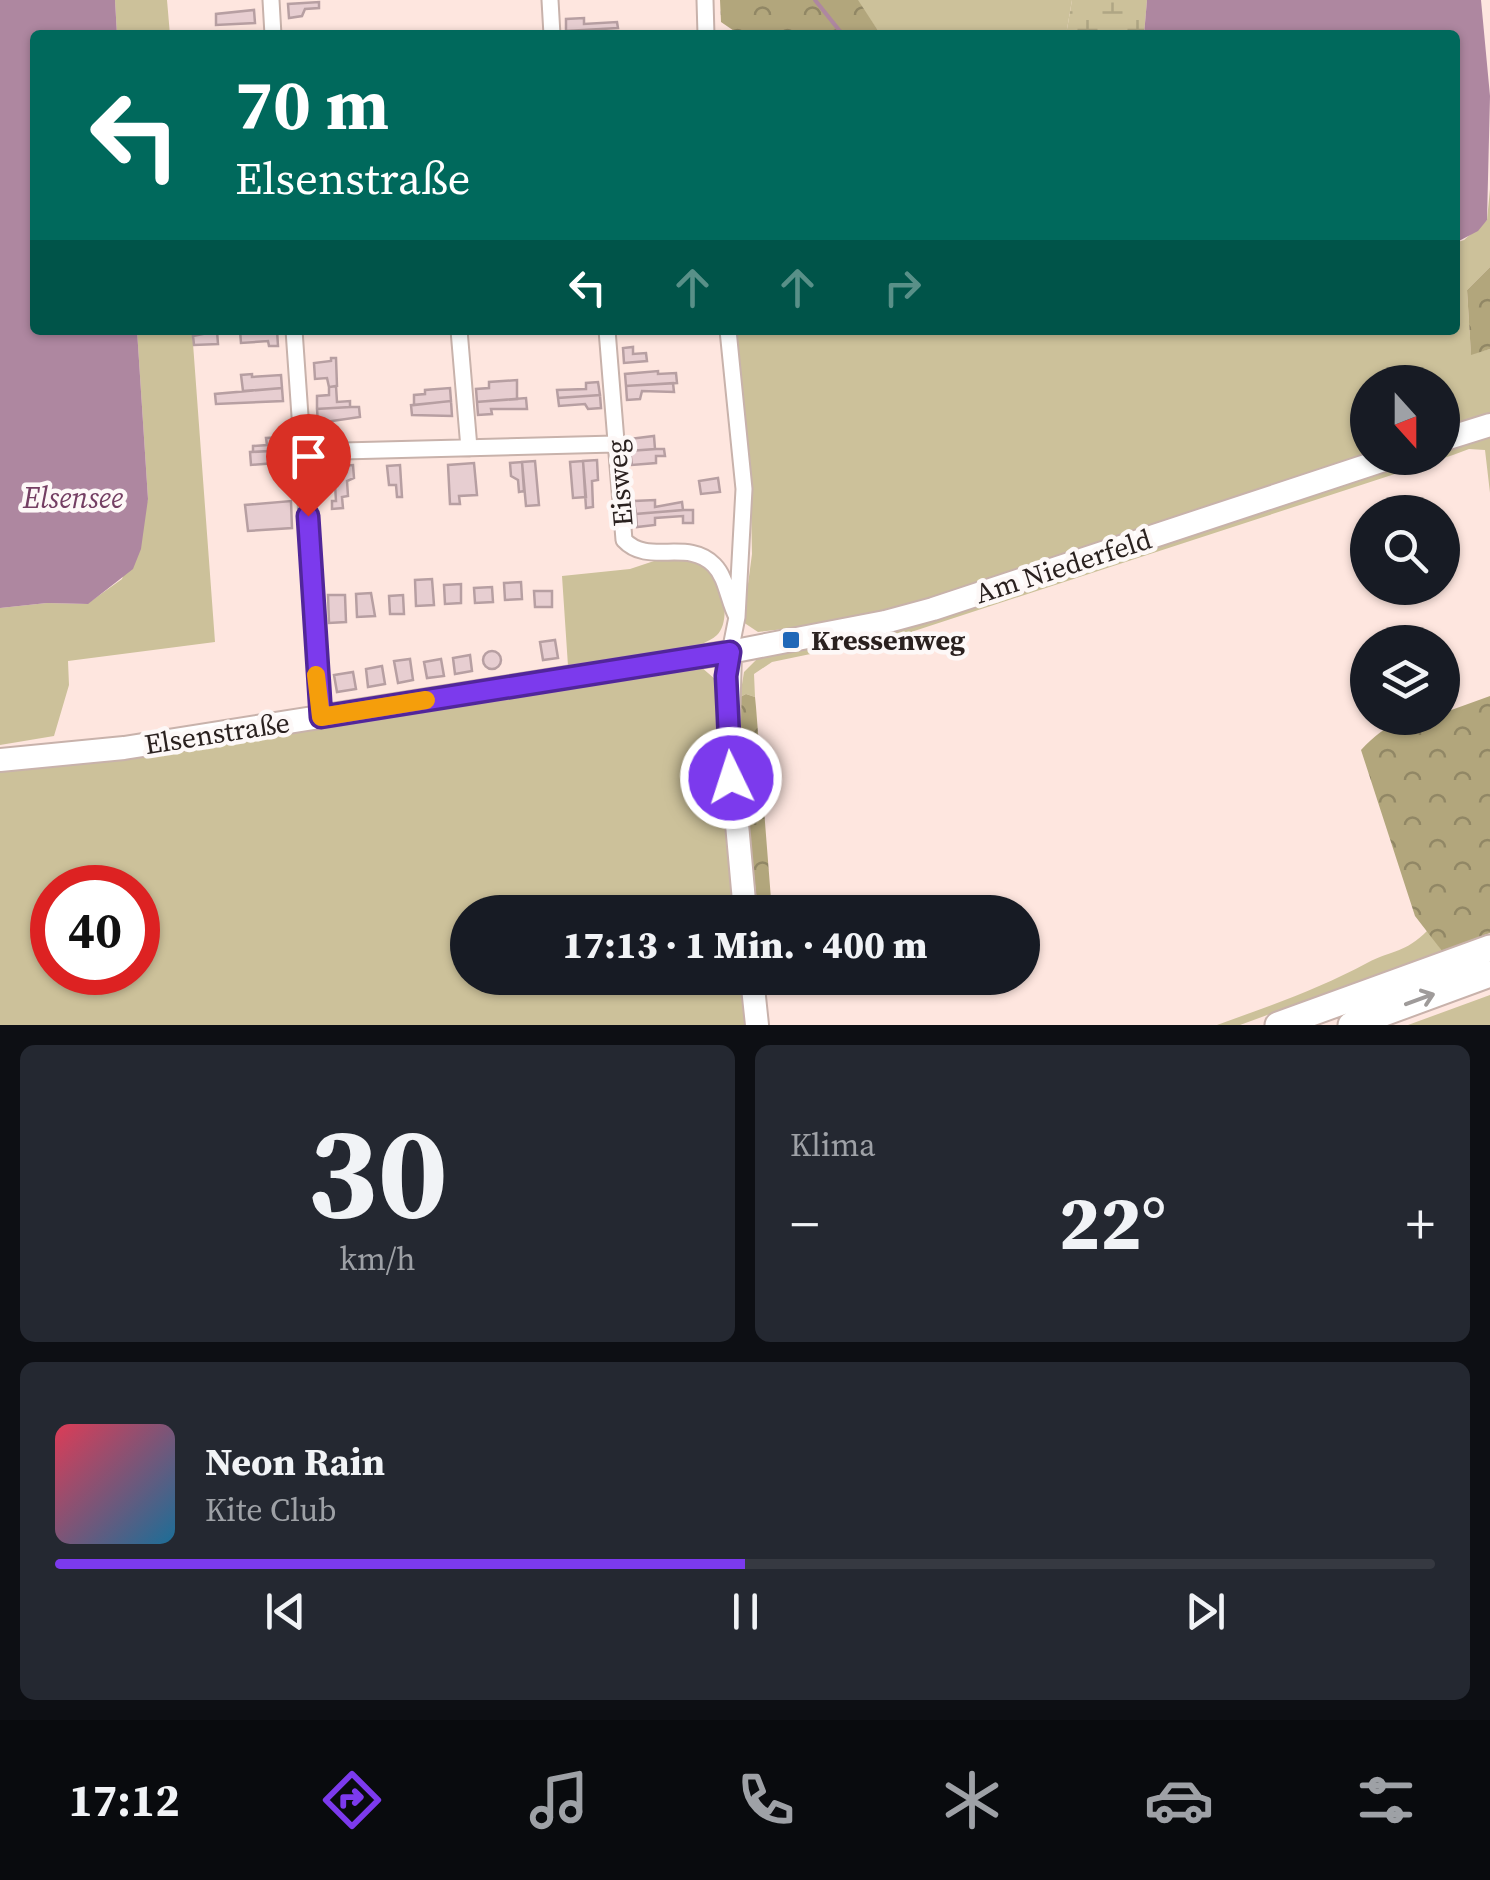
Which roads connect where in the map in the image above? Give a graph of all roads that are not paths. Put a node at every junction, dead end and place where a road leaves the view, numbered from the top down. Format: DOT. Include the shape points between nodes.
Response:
graph roads {
  1 [pos="271,0"];
  2 [pos="550,0"];
  3 [pos="705,0"];
  4 [pos="273,30"];
  5 [pos="552,30"];
  6 [pos="706,30"];
  7 [pos="294,335"];
  8 [pos="459,335"];
  9 [pos="608,335"];
  10 [pos="728,335"];
  11 [pos="1490,424"];
  12 [pos="1460,434"];
  13 [pos="616,444"];
  14 [pos="470,448"];
  15 [pos="304,452"];
  16 [pos="1350,471"];
  17 [pos="737,617"];
  18 [pos="730,652"];
  19 [pos="321,717"];
  20 [pos="0,760"];
  21 [pos="744,895"];
  22 [pos="1490,948"];
  23 [pos="1490,974"];
  24 [pos="754,995"];
  25 [pos="758,1025"];
  26 [pos="1278,1025"];
  27 [pos="1351,1025"];
  1 -- 4 [label="street"];
  2 -- 5 [label="street"];
  3 -- 6 [label="street"];
  7 -- 15 [label="street"];
  8 -- 14 [label="street"];
  9 -- 13 [label="street, Eisweg"];
  10 -- 17 [label="street" via="744,490"];
  11 -- 12 [label="street"];
  13 -- 14 [label="street"];
  13 -- 17 [label="street, Eisweg" via="624,540 642,552 684,550 710,560"];
  14 -- 15 [label="street"];
  15 -- 19 [label="street"];
  16 -- 18 [label="street, Am Niederfeld" via="934,609"];
  17 -- 18 [label="street"];
  18 -- 19 [label="street, Elsenstraße"];
  18 -- 21 [label="street" via="728,725"];
  19 -- 20 [label="street, Elsenstraße"];
  22 -- 26 [label="main road"];
  27 -- 23 [label="main road, one-way"];
  24 -- 25 [label="street"];
}
